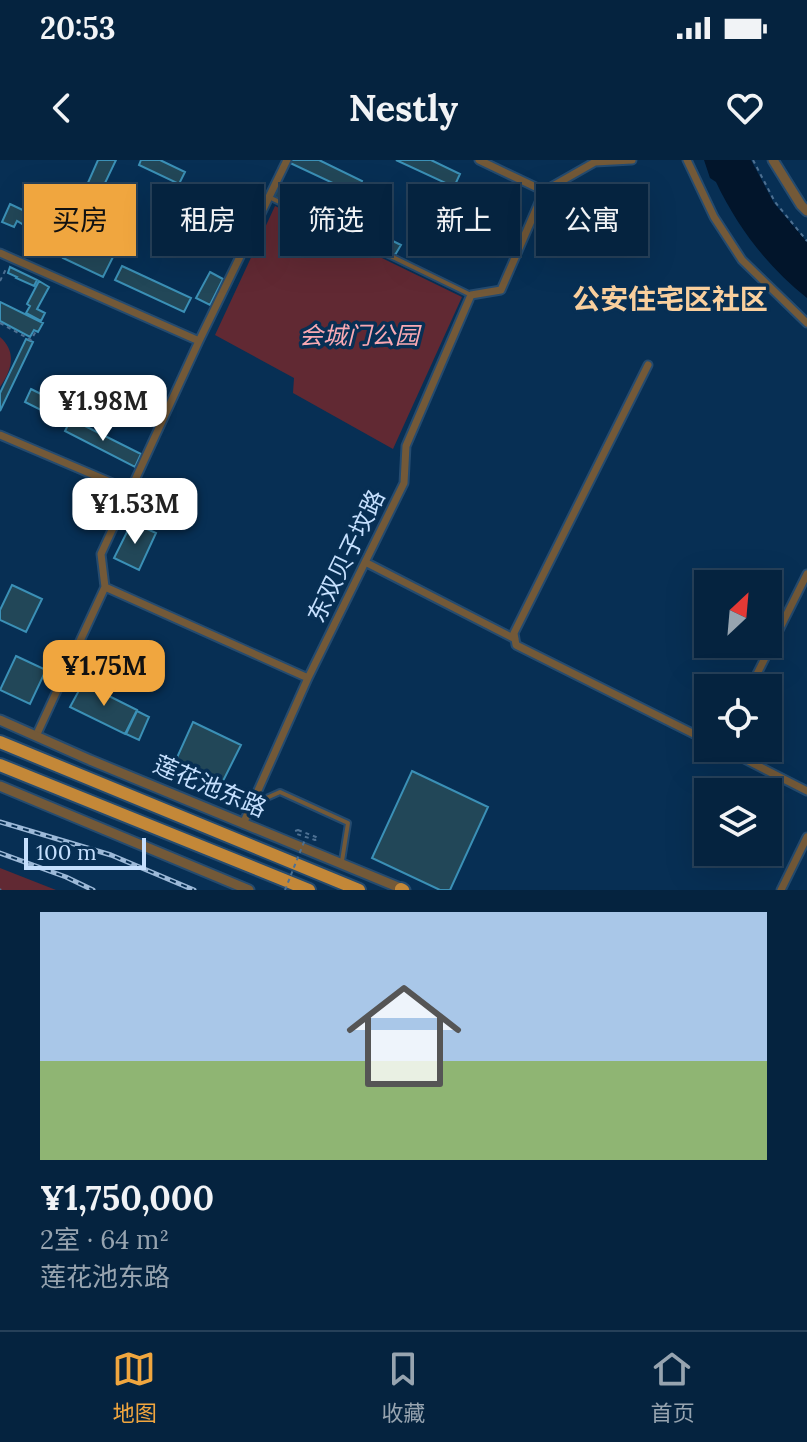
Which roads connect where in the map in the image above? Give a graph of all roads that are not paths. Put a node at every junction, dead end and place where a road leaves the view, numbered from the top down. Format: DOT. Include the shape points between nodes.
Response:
graph roads {
  1 [pos="287,160"];
  2 [pos="479,160"];
  3 [pos="632,160"];
  4 [pos="687,160"];
  5 [pos="773,160"];
  6 [pos="556,184"];
  7 [pos="536,187"];
  8 [pos="269,197"];
  9 [pos="536,209"];
  10 [pos="807,211"];
  11 [pos="0,253"];
  12 [pos="471,295"];
  13 [pos="807,323"];
  14 [pos="199,341"];
  15 [pos="648,365"];
  16 [pos="0,435"];
  17 [pos="129,490"];
  18 [pos="365,562"];
  19 [pos="807,574"];
  20 [pos="105,587"];
  21 [pos="515,639"];
  22 [pos="757,674"];
  23 [pos="308,678"];
  24 [pos="0,720"];
  25 [pos="0,733"];
  26 [pos="694,734"];
  27 [pos="36,736"];
  28 [pos="0,742"];
  29 [pos="25,753"];
  30 [pos="750,762"];
  31 [pos="0,765"];
  32 [pos="0,771"];
  33 [pos="25,776"];
  34 [pos="0,786"];
  35 [pos="807,791"];
  36 [pos="251,806"];
  37 [pos="243,824"];
  38 [pos="807,837"];
  39 [pos="341,863"];
  40 [pos="249,890"];
  41 [pos="309,890"];
  42 [pos="359,890"];
  43 [pos="403,890"];
  44 [pos="781,890"];
  1 -- 8 [label="street"];
  2 -- 7 [label="street"];
  3 -- 6 [label="street" via="595,162"];
  4 -- 13 [label="street" via="742,260"];
  5 -- 10 [label="street"];
  8 -- 12 [label="lane"];
  8 -- 14 [label="street"];
  9 -- 12 [label="street" via="501,290"];
  11 -- 14 [label="street"];
  12 -- 18 [label="street, 东双贝子坟路" via="406,446 404,483"];
  14 -- 17 [label="street"];
  15 -- 21 [label="street"];
  16 -- 17 [label="street"];
  17 -- 20 [label="street" via="101,554"];
  18 -- 21 [label="street"];
  18 -- 23 [label="street, 东双贝子坟路"];
  19 -- 22 [label="street"];
  20 -- 23 [label="street"];
  20 -- 27 [label="street"];
  21 -- 26 [label="street" via="516,645"];
  23 -- 36 [label="street, 东双贝子坟路"];
  24 -- 27 [label="street, 莲花池东路"];
  25 -- 29 [label="highway"];
  27 -- 37 [label="street, 莲花池东路"];
  28 -- 29 [label="highway, 莲花池东路"];
  29 -- 42 [label="highway, 莲花池东路"];
  30 -- 35 [label="street"];
  31 -- 33 [label="highway"];
  32 -- 33 [label="highway"];
  33 -- 41 [label="highway"];
  34 -- 40 [label="street"];
  36 -- 37 [label="street, 东双贝子坟路"];
  36 -- 39 [label="lane" via="280,792 348,823"];
  37 -- 39 [label="street, 莲花池东路"];
  38 -- 44 [label="street"];
  39 -- 43 [label="street, 莲花池东路"];
}
